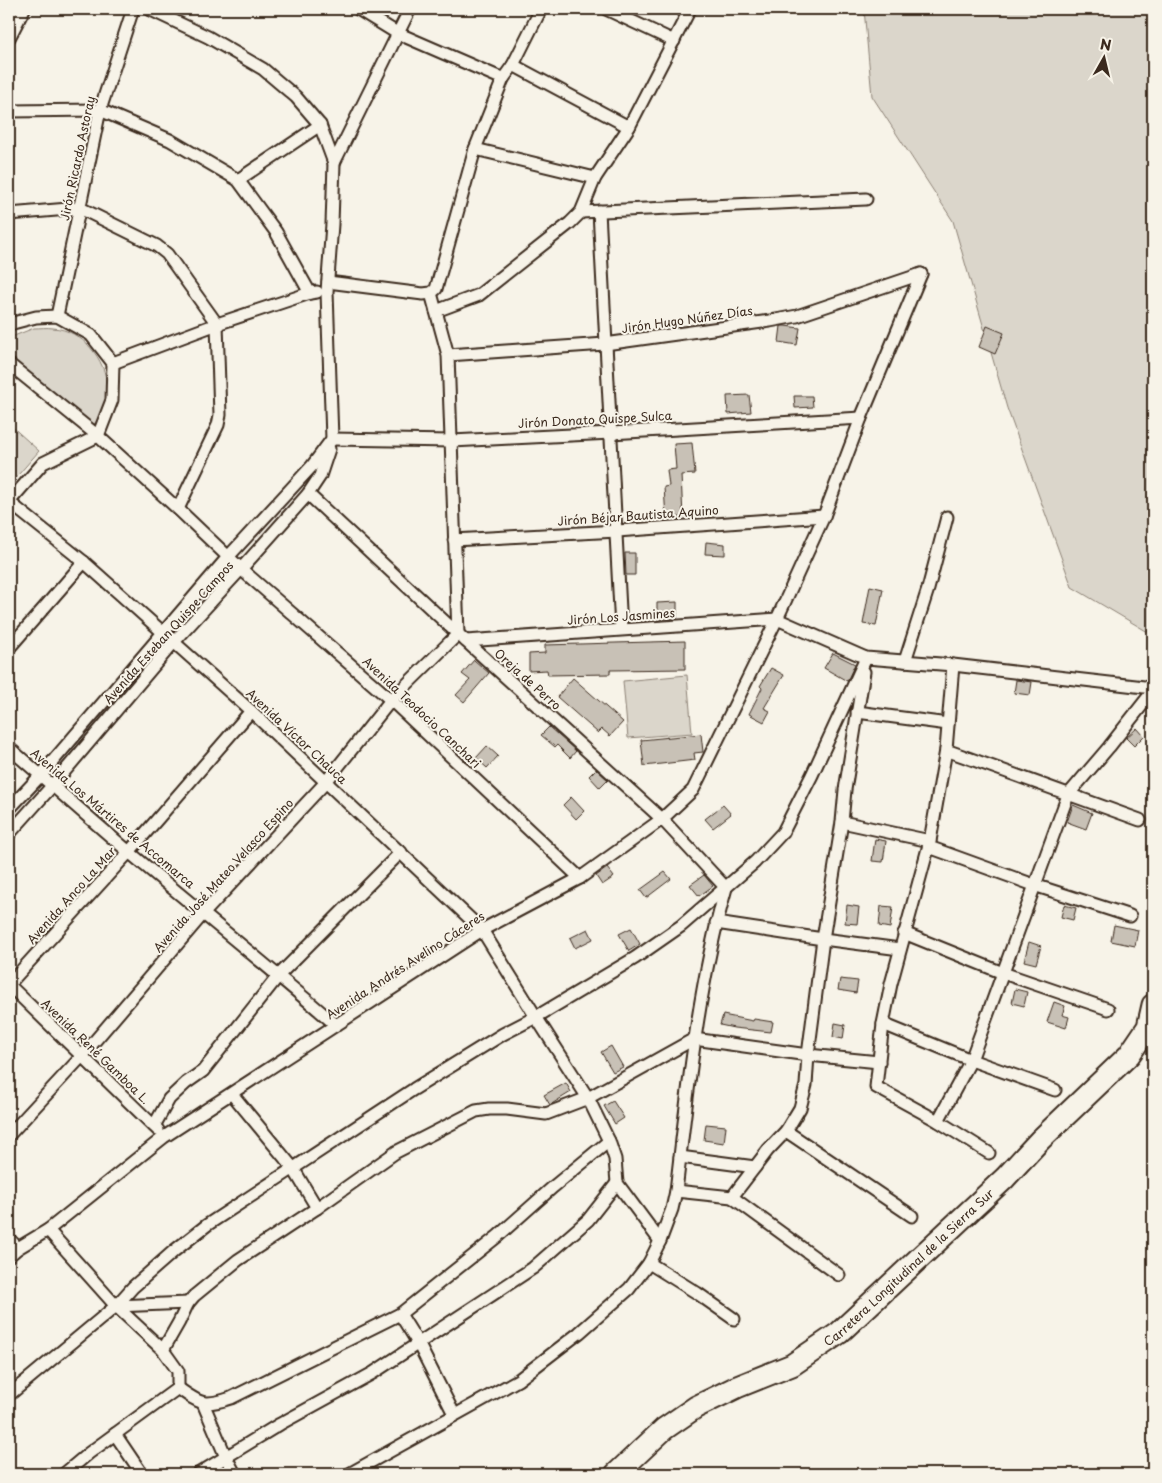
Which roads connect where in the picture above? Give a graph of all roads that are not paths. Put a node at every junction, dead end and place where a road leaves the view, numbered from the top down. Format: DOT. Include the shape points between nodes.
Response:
graph roads {
  1 [pos="24,9"];
  2 [pos="133,9"];
  3 [pos="149,9"];
  4 [pos="358,9"];
  5 [pos="410,9"];
  6 [pos="541,9"];
  7 [pos="606,9"];
  8 [pos="690,9"];
  9 [pos="398,33"];
  10 [pos="9,38"];
  11 [pos="674,41"];
  12 [pos="513,65"];
  13 [pos="503,80"];
  14 [pos="100,110"];
  15 [pos="9,111"];
  16 [pos="320,125"];
  17 [pos="629,127"];
  18 [pos="475,149"];
  19 [pos="334,163"];
  20 [pos="595,178"];
  21 [pos="238,180"];
  22 [pos="866,199"];
  23 [pos="80,208"];
  24 [pos="599,211"];
  25 [pos="581,212"];
  26 [pos="9,214"];
  27 [pos="921,274"];
  28 [pos="327,287"];
  29 [pos="310,293"];
  30 [pos="431,293"];
  31 [pos="436,311"];
  32 [pos="57,316"];
  33 [pos="217,324"];
  34 [pos="9,326"];
  35 [pos="605,344"];
  36 [pos="448,355"];
  37 [pos="114,363"];
  38 [pos="9,364"];
  39 [pos="861,418"];
  40 [pos="611,433"];
  41 [pos="98,436"];
  42 [pos="332,439"];
  43 [pos="452,441"];
  44 [pos="308,494"];
  45 [pos="9,502"];
  46 [pos="178,509"];
  47 [pos="824,516"];
  48 [pos="947,517"];
  49 [pos="617,531"];
  50 [pos="454,540"];
  51 [pos="228,556"];
  52 [pos="84,562"];
  53 [pos="241,570"];
  54 [pos="777,619"];
  55 [pos="621,629"];
  56 [pos="162,632"];
  57 [pos="462,637"];
  58 [pos="174,642"];
  59 [pos="9,648"];
  60 [pos="866,658"];
  61 [pos="905,661"];
  62 [pos="953,665"];
  63 [pos="1153,689"];
  64 [pos="391,700"];
  65 [pos="251,711"];
  66 [pos="857,712"];
  67 [pos="948,724"];
  68 [pos="9,748"];
  69 [pos="946,750"];
  70 [pos="41,775"];
  71 [pos="325,783"];
  72 [pos="53,785"];
  73 [pos="1068,795"];
  74 [pos="9,809"];
  75 [pos="662,819"];
  76 [pos="1140,820"];
  77 [pos="842,822"];
  78 [pos="9,834"];
  79 [pos="929,844"];
  80 [pos="128,852"];
  81 [pos="400,852"];
  82 [pos="580,878"];
  83 [pos="1034,885"];
  84 [pos="726,888"];
  85 [pos="204,913"];
  86 [pos="1130,916"];
  87 [pos="716,923"];
  88 [pos="482,930"];
  89 [pos="904,933"];
  90 [pos="823,939"];
  91 [pos="900,948"];
  92 [pos="1003,973"];
  93 [pos="279,975"];
  94 [pos="9,984"];
  95 [pos="1153,1005"];
  96 [pos="1108,1008"];
  97 [pos="536,1017"];
  98 [pos="883,1024"];
  99 [pos="336,1025"];
  100 [pos="694,1039"];
  101 [pos="808,1055"];
  102 [pos="82,1056"];
  103 [pos="971,1060"];
  104 [pos="879,1062"];
  105 [pos="1055,1090"];
  106 [pos="232,1094"];
  107 [pos="588,1098"];
  108 [pos="938,1122"];
  109 [pos="154,1126"];
  110 [pos="786,1131"];
  111 [pos="9,1135"];
  112 [pos="164,1137"];
  113 [pos="609,1141"];
  114 [pos="990,1153"];
  115 [pos="680,1157"];
  116 [pos="755,1167"];
  117 [pos="293,1168"];
  118 [pos="617,1183"];
  119 [pos="676,1191"];
  120 [pos="732,1197"];
  121 [pos="317,1208"];
  122 [pos="912,1216"];
  123 [pos="48,1230"];
  124 [pos="9,1239"];
  125 [pos="660,1241"];
  126 [pos="18,1248"];
  127 [pos="9,1256"];
  128 [pos="649,1263"];
  129 [pos="839,1275"];
  130 [pos="188,1303"];
  131 [pos="116,1306"];
  132 [pos="400,1314"];
  133 [pos="734,1319"];
  134 [pos="418,1343"];
  135 [pos="163,1350"];
  136 [pos="178,1388"];
  137 [pos="9,1396"];
  138 [pos="203,1402"];
  139 [pos="454,1414"];
  140 [pos="116,1434"];
  141 [pos="226,1457"];
  142 [pos="64,1474"];
  143 [pos="142,1474"];
  144 [pos="198,1474"];
  145 [pos="235,1474"];
  146 [pos="349,1474"];
  147 [pos="616,1474"];
  1 -- 10 [label="street"];
  2 -- 14 [label="street, Jirón Ricardo Astoray"];
  3 -- 16 [label="street" via="208,37 263,69 296,97"];
  4 -- 9 [label="street"];
  5 -- 9 [label="street"];
  6 -- 12 [label="street"];
  7 -- 11 [label="street"];
  8 -- 11 [label="street"];
  9 -- 13 [label="street"];
  9 -- 19 [label="street"];
  11 -- 17 [label="street"];
  12 -- 13 [label="street"];
  12 -- 17 [label="street"];
  13 -- 18 [label="street"];
  14 -- 15 [label="street"];
  14 -- 21 [label="street" via="170,140"];
  14 -- 23 [label="street, Jirón Ricardo Astoray"];
  16 -- 19 [label="street"];
  16 -- 21 [label="street"];
  17 -- 20 [label="street"];
  18 -- 20 [label="street"];
  18 -- 30 [label="street" via="436,290"];
  19 -- 28 [label="street, Avenida Esteban Quispe Campos"];
  20 -- 25 [label="street"];
  21 -- 29 [label="street" via="276,232"];
  22 -- 24 [label="street"];
  23 -- 26 [label="street"];
  23 -- 32 [label="street, Jirón Ricardo Astoray"];
  23 -- 33 [label="street" via="167,254"];
  24 -- 25 [label="street"];
  24 -- 35 [label="street"];
  25 -- 31 [label="street" via="479,295"];
  27 -- 35 [label="street, Jirón Hugo Núñez Días" via="770,322"];
  27 -- 39 [label="street, Avenida Andrés Avelino Cáceres"];
  28 -- 29 [label="street"];
  28 -- 30 [label="street"];
  28 -- 42 [label="street, Avenida Esteban Quispe Campos"];
  29 -- 33 [label="street"];
  30 -- 31 [label="street"];
  31 -- 36 [label="street"];
  32 -- 34 [label="street" via="36,317"];
  32 -- 37 [label="street" via="91,335"];
  33 -- 37 [label="street"];
  33 -- 46 [label="street" via="220,416"];
  35 -- 36 [label="street, Jirón Hugo Núñez Días"];
  35 -- 40 [label="street"];
  36 -- 43 [label="street"];
  37 -- 41 [label="street" via="112,400"];
  38 -- 41 [label="street, Avenida Teodocio Canchari"];
  39 -- 40 [label="street, Jirón Donato Quispe Sulca"];
  39 -- 47 [label="street, Avenida Andrés Avelino Cáceres"];
  40 -- 43 [label="street, Jirón Donato Quispe Sulca"];
  40 -- 49 [label="street"];
  41 -- 45 [label="street" via="43,463"];
  41 -- 46 [label="street, Avenida Teodocio Canchari"];
  42 -- 43 [label="street, Jirón Donato Quispe Sulca"];
  42 -- 44 [label="street, Avenida Esteban Quispe Campos" via="320,476"];
  42 -- 51 [label="street" via="312,466"];
  43 -- 50 [label="street"];
  44 -- 53 [label="street, Avenida Esteban Quispe Campos"];
  44 -- 57 [label="street, Oreja de Perro"];
  45 -- 52 [label="street, Avenida Víctor Chauca"];
  46 -- 51 [label="street, Avenida Teodocio Canchari"];
  47 -- 49 [label="street, Jirón Béjar Bautista Aquino"];
  47 -- 54 [label="street, Avenida Andrés Avelino Cáceres"];
  48 -- 61 [label="street"];
  49 -- 50 [label="street, Jirón Béjar Bautista Aquino"];
  49 -- 55 [label="street"];
  50 -- 57 [label="street"];
  51 -- 53 [label="street, Avenida Teodocio Canchari"];
  51 -- 56 [label="street"];
  52 -- 56 [label="street, Avenida Víctor Chauca"];
  52 -- 59 [label="street"];
  53 -- 58 [label="street, Avenida Esteban Quispe Campos"];
  53 -- 64 [label="street, Avenida Teodocio Canchari"];
  54 -- 55 [label="street, Jirón Los Jasmines"];
  54 -- 60 [label="street"];
  54 -- 75 [label="street, Avenida Andrés Avelino Cáceres" via="693,790"];
  55 -- 57 [label="street, Jirón Los Jasmines"];
  56 -- 58 [label="street, Avenida Víctor Chauca"];
  56 -- 70 [label="street"];
  57 -- 64 [label="street, Avenida José Mateo Velasco Espino"];
  57 -- 75 [label="street, Oreja de Perro"];
  58 -- 65 [label="street, Avenida Víctor Chauca"];
  58 -- 72 [label="street, Avenida Esteban Quispe Campos"];
  60 -- 61 [label="street"];
  60 -- 66 [label="street"];
  60 -- 84 [label="street" via="783,832"];
  61 -- 62 [label="street"];
  62 -- 63 [label="street"];
  62 -- 67 [label="street"];
  63 -- 73 [label="street"];
  64 -- 71 [label="street, Avenida José Mateo Velasco Espino"];
  64 -- 82 [label="street, Avenida Teodocio Canchari"];
  65 -- 71 [label="street, Avenida Víctor Chauca"];
  65 -- 80 [label="street, Avenida Anco La Mar"];
  66 -- 67 [label="street"];
  66 -- 77 [label="street"];
  67 -- 69 [label="street"];
  68 -- 70 [label="street, Avenida Los Mártires de Accomarca"];
  69 -- 73 [label="street"];
  69 -- 79 [label="street"];
  70 -- 72 [label="street, Avenida Los Mártires de Accomarca"];
  70 -- 74 [label="street"];
  71 -- 81 [label="street, Avenida Víctor Chauca"];
  71 -- 85 [label="street, Avenida José Mateo Velasco Espino"];
  72 -- 78 [label="street, Avenida Esteban Quispe Campos"];
  72 -- 80 [label="street, Avenida Los Mártires de Accomarca"];
  73 -- 76 [label="street"];
  73 -- 83 [label="street"];
  75 -- 82 [label="street, Avenida Andrés Avelino Cáceres"];
  75 -- 84 [label="street, Oreja de Perro"];
  77 -- 79 [label="street"];
  77 -- 90 [label="street"];
  79 -- 83 [label="street"];
  79 -- 89 [label="street"];
  80 -- 85 [label="street, Avenida Los Mártires de Accomarca"];
  80 -- 94 [label="street, Avenida Anco La Mar"];
  81 -- 88 [label="street, Avenida Víctor Chauca"];
  81 -- 93 [label="street"];
  82 -- 88 [label="street, Avenida Andrés Avelino Cáceres"];
  83 -- 86 [label="street"];
  83 -- 92 [label="street"];
  84 -- 87 [label="street"];
  84 -- 97 [label="street" via="681,926 635,958"];
  85 -- 93 [label="street, Avenida Los Mártires de Accomarca"];
  85 -- 102 [label="street, Avenida José Mateo Velasco Espino"];
  87 -- 90 [label="street"];
  87 -- 100 [label="street"];
  88 -- 97 [label="street, Avenida Víctor Chauca"];
  88 -- 99 [label="street, Avenida Andrés Avelino Cáceres"];
  89 -- 91 [label="street"];
  89 -- 92 [label="street"];
  90 -- 91 [label="street"];
  90 -- 101 [label="street"];
  91 -- 98 [label="street"];
  92 -- 96 [label="street"];
  92 -- 103 [label="street"];
  93 -- 99 [label="street, Avenida Los Mártires de Accomarca"];
  93 -- 109 [label="street" via="203,1071 169,1099"];
  94 -- 102 [label="street, Avenida René Gamboa L."];
  95 -- 147 [label="highway, Carretera Longitudinal de la Sierra Sur" via="1148,1027 1129,1056 839,1334 792,1364 696,1406 664,1429"];
  97 -- 107 [label="street, Avenida Víctor Chauca"];
  97 -- 117 [label="street" via="414,1089"];
  98 -- 103 [label="street"];
  98 -- 104 [label="street"];
  99 -- 106 [label="street, Avenida Andrés Avelino Cáceres"];
  100 -- 101 [label="street"];
  100 -- 107 [label="street"];
  100 -- 115 [label="street"];
  101 -- 104 [label="street"];
  101 -- 110 [label="street" via="800,1108"];
  102 -- 109 [label="street, Avenida René Gamboa L."];
  102 -- 111 [label="street, Avenida José Mateo Velasco Espino"];
  103 -- 105 [label="street"];
  103 -- 108 [label="street"];
  104 -- 108 [label="street" via="876,1087"];
  106 -- 112 [label="street, Avenida Andrés Avelino Cáceres"];
  106 -- 117 [label="street"];
  107 -- 113 [label="street, Avenida Víctor Chauca"];
  107 -- 121 [label="street" via="546,1114 508,1109 476,1111 396,1152"];
  108 -- 114 [label="street"];
  109 -- 112 [label="street, Avenida René Gamboa L."];
  110 -- 116 [label="street"];
  110 -- 122 [label="street"];
  112 -- 123 [label="street, Avenida Andrés Avelino Cáceres"];
  113 -- 118 [label="street, Avenida Víctor Chauca" via="615,1159"];
  113 -- 132 [label="street"];
  115 -- 116 [label="street"];
  115 -- 119 [label="street"];
  116 -- 120 [label="street"];
  117 -- 121 [label="street"];
  117 -- 131 [label="street" via="207,1225 133,1287"];
  118 -- 125 [label="street"];
  118 -- 134 [label="street" via="588,1220 533,1268"];
  119 -- 120 [label="street"];
  119 -- 125 [label="street"];
  120 -- 129 [label="street"];
  121 -- 130 [label="street" via="238,1260"];
  123 -- 126 [label="street, Avenida Andrés Avelino Cáceres"];
  123 -- 131 [label="street"];
  124 -- 126 [label="street"];
  125 -- 128 [label="street"];
  126 -- 127 [label="street, Avenida Andrés Avelino Cáceres"];
  128 -- 133 [label="street"];
  128 -- 139 [label="street" via="629,1289 571,1339 518,1380"];
  130 -- 131 [label="street"];
  130 -- 135 [label="street"];
  131 -- 135 [label="street"];
  131 -- 137 [label="street"];
  132 -- 134 [label="street"];
  132 -- 138 [label="street" via="231,1398 215,1403"];
  134 -- 139 [label="street"];
  134 -- 141 [label="street" via="373,1373"];
  135 -- 136 [label="street" via="178,1371"];
  136 -- 138 [label="street"];
  136 -- 140 [label="street"];
  138 -- 141 [label="street"];
  139 -- 146 [label="street"];
  140 -- 142 [label="street"];
  140 -- 143 [label="street"];
  141 -- 144 [label="street"];
  141 -- 145 [label="street"];
}
